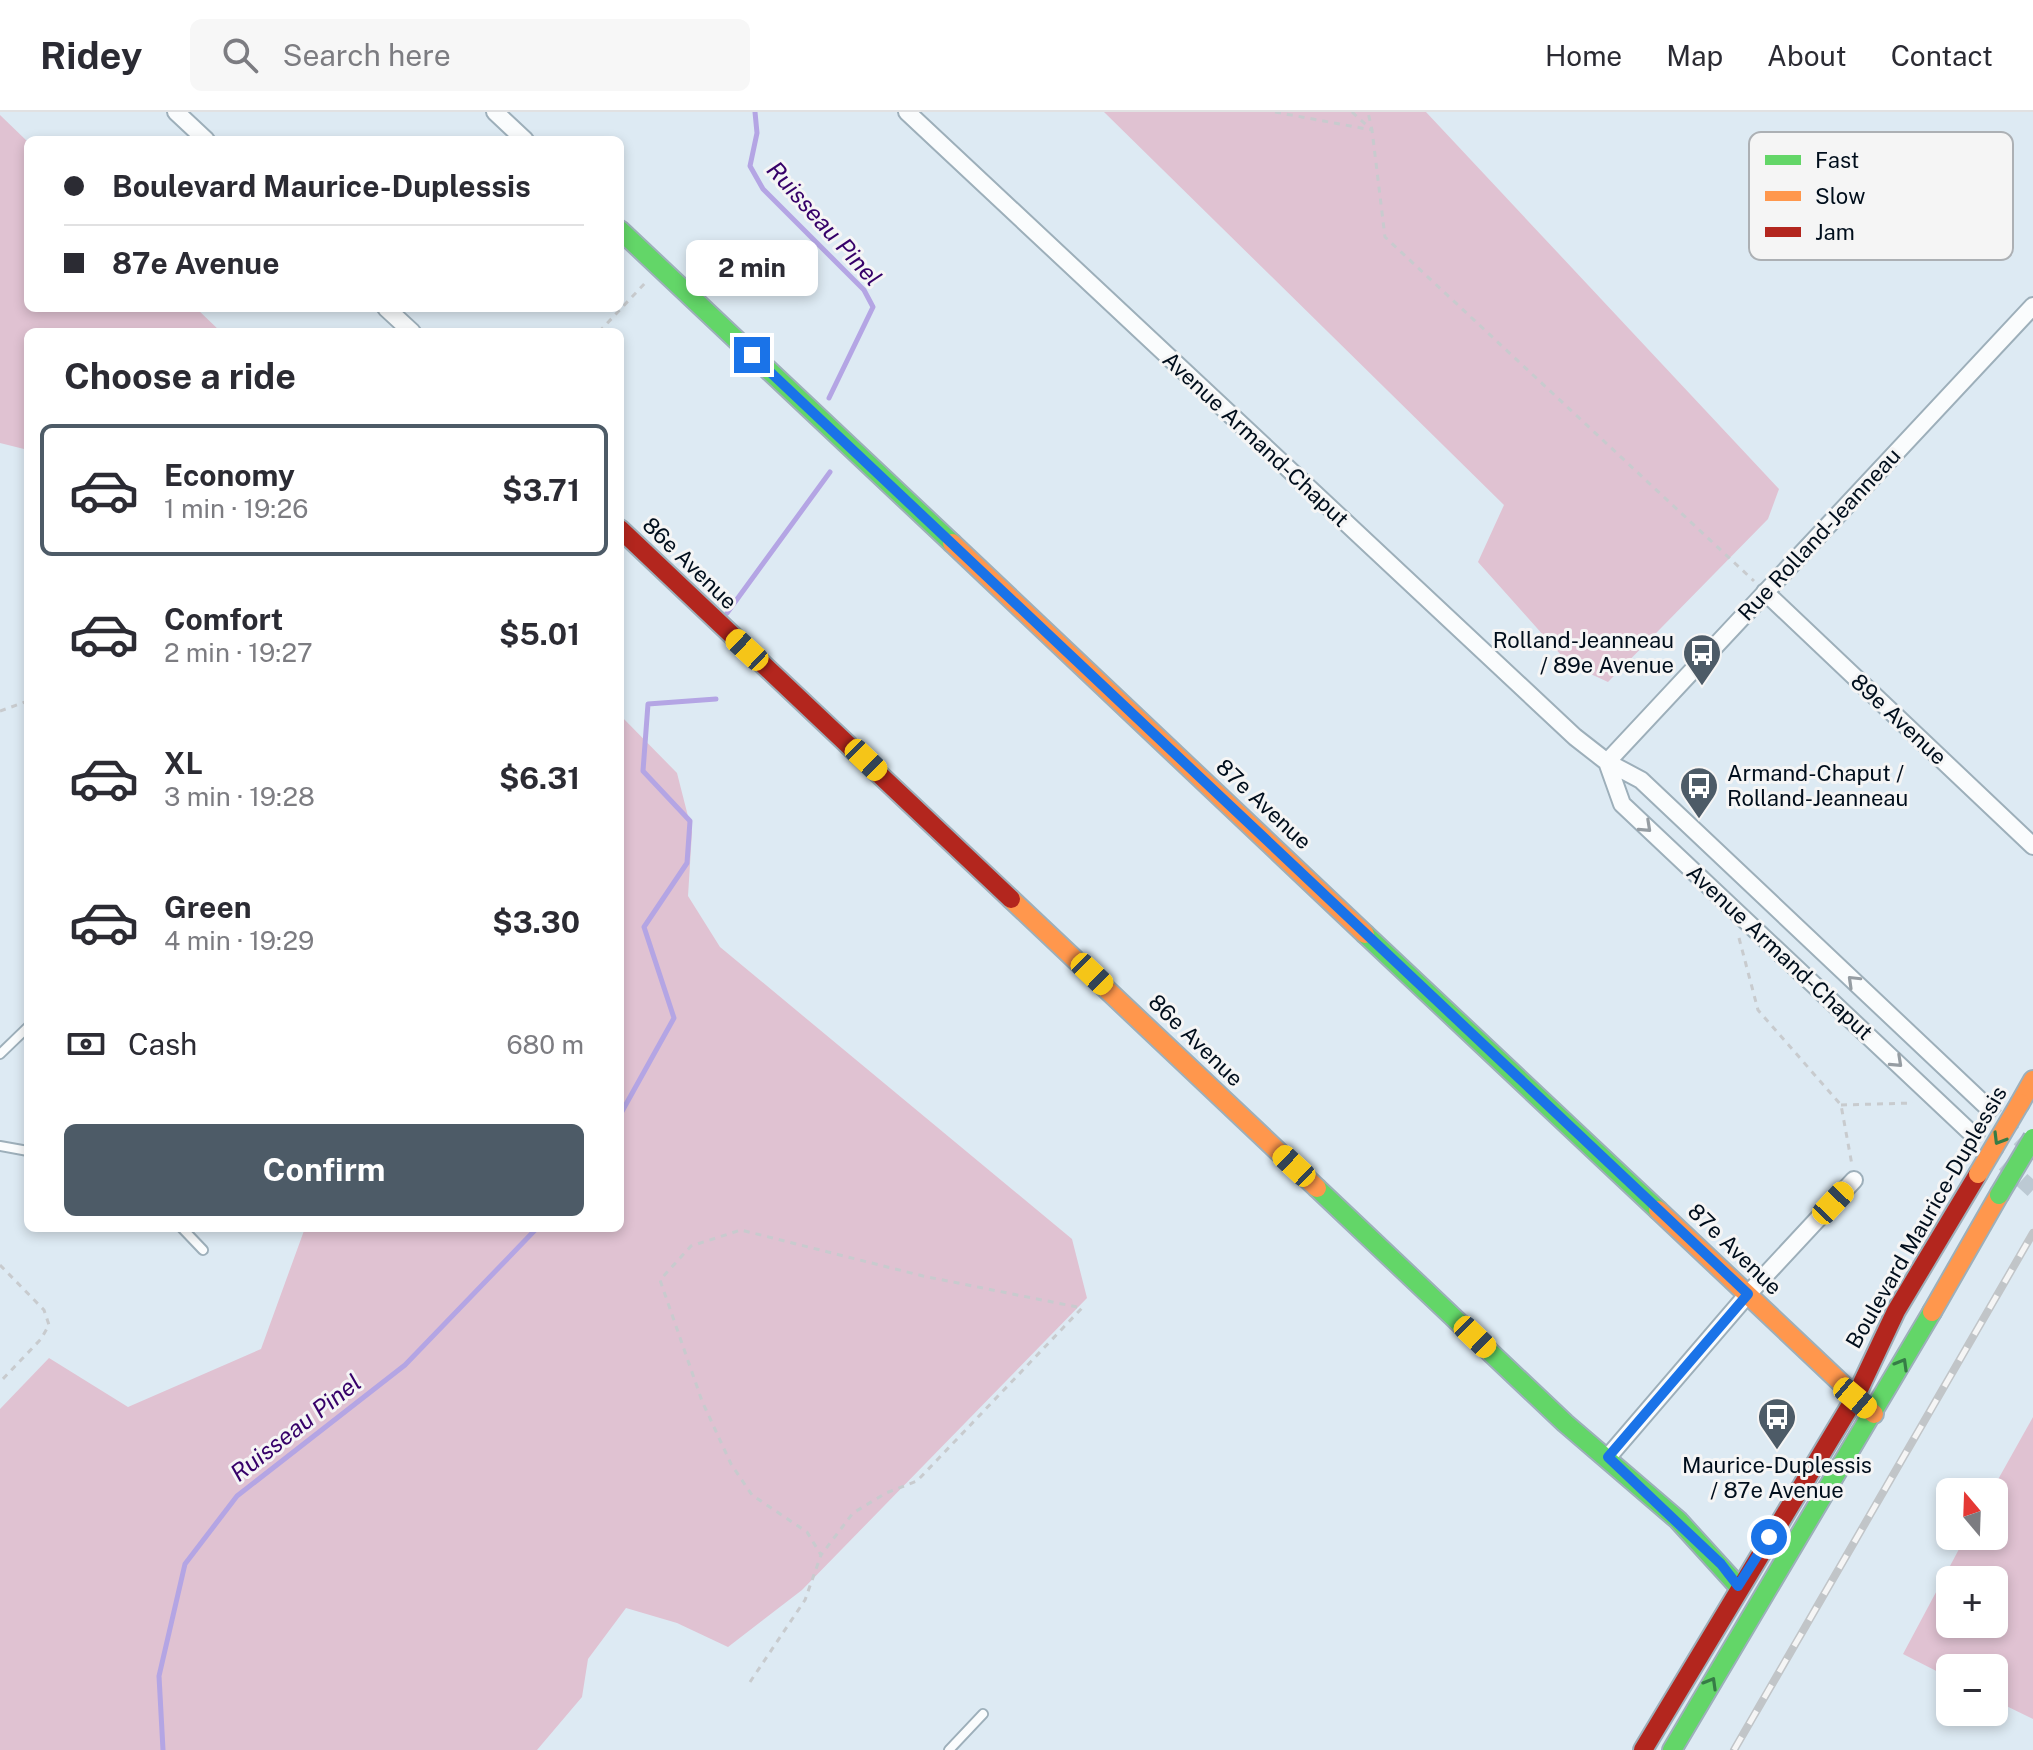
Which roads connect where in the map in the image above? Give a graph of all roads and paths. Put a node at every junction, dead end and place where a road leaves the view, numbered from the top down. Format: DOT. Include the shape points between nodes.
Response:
graph roads {
  1 [pos="176,112"];
  2 [pos="495,112"];
  3 [pos="907,112"];
  4 [pos="1275,112"];
  5 [pos="1352,112"];
  6 [pos="1368,112"];
  7 [pos="1372,130"];
  8 [pos="202,136"];
  9 [pos="521,136"];
  10 [pos="624,234"];
  11 [pos="659,268"];
  12 [pos="624,305"];
  13 [pos="2033,306"];
  14 [pos="390,312"];
  15 [pos="618,312"];
  16 [pos="408,328"];
  17 [pos="603,328"];
  18 [pos="624,533"];
  19 [pos="1765,592"];
  20 [pos="24,702"];
  21 [pos="0,711"];
  22 [pos="1607,762"];
  23 [pos="2033,846"];
  24 [pos="1738,936"];
  25 [pos="24,1031"];
  26 [pos="0,1054"];
  27 [pos="2033,1080"];
  28 [pos="1941,1103"];
  29 [pos="1841,1105"];
  30 [pos="1985,1105"];
  31 [pos="1969,1131"];
  32 [pos="2033,1138"];
  33 [pos="0,1146"];
  34 [pos="24,1150"];
  35 [pos="1854,1180"];
  36 [pos="186,1232"];
  37 [pos="203,1250"];
  38 [pos="0,1265"];
  39 [pos="1748,1294"];
  40 [pos="0,1382"];
  41 [pos="1855,1398"];
  42 [pos="1874,1414"];
  43 [pos="1608,1457"];
  44 [pos="821,1555"];
  45 [pos="1738,1586"];
  46 [pos="750,1682"];
  47 [pos="983,1714"];
  48 [pos="949,1750"];
  49 [pos="1643,1750"];
  50 [pos="1672,1750"];
  1 -- 8 [label="street"];
  2 -- 9 [label="street"];
  3 -- 22 [label="street, Avenue Armand-Chaput"];
  4 -- 7 [label="path"];
  5 -- 7 [label="path"];
  6 -- 7 [label="path"];
  7 -- 19 [label="path" via="1385,237"];
  10 -- 11 [label="street, 87e Avenue"];
  11 -- 12 [label="path"];
  11 -- 39 [label="street, 87e Avenue"];
  13 -- 19 [label="street, Rue Rolland-Jeanneau"];
  14 -- 16 [label="street"];
  15 -- 17 [label="path"];
  18 -- 43 [label="street, 86e Avenue" via="1553,1412"];
  19 -- 22 [label="street, Rue Rolland-Jeanneau"];
  19 -- 23 [label="street, 89e Avenue"];
  20 -- 21 [label="path"];
  22 -- 28 [label="street, Avenue Armand-Chaput, one-way" via="1622,804"];
  30 -- 22 [label="street, Avenue Armand-Chaput, one-way" via="1641,780"];
  24 -- 29 [label="path" via="1758,1010"];
  25 -- 26 [label="lane"];
  27 -- 41 [label="street, Boulevard Maurice-Duplessis, one-way, bridge" via="1930,1251"];
  28 -- 29 [label="path"];
  28 -- 31 [label="street, Avenue Armand-Chaput"];
  29 -- 35 [label="path"];
  42 -- 32 [label="street, one-way, bridge"];
  33 -- 34 [label="lane"];
  35 -- 39 [label="street"];
  36 -- 37 [label="lane"];
  38 -- 40 [label="path" via="44,1310 49,1325"];
  39 -- 41 [label="street, 87e Avenue"];
  39 -- 43 [label="street"];
  41 -- 42 [label="street, 87e Avenue"];
  41 -- 45 [label="street, Boulevard Maurice-Duplessis"];
  50 -- 42 [label="street, one-way"];
  43 -- 45 [label="street, 86e Avenue"];
  44 -- 44 [label="path" via="807,1532 752,1495 702,1401 660,1280 691,1246 741,1230 923,1276 1082,1308 917,1481 853,1513"];
  44 -- 46 [label="path" via="805,1600"];
  45 -- 49 [label="street, Boulevard Maurice-Duplessis"];
  47 -- 48 [label="lane"];
}
